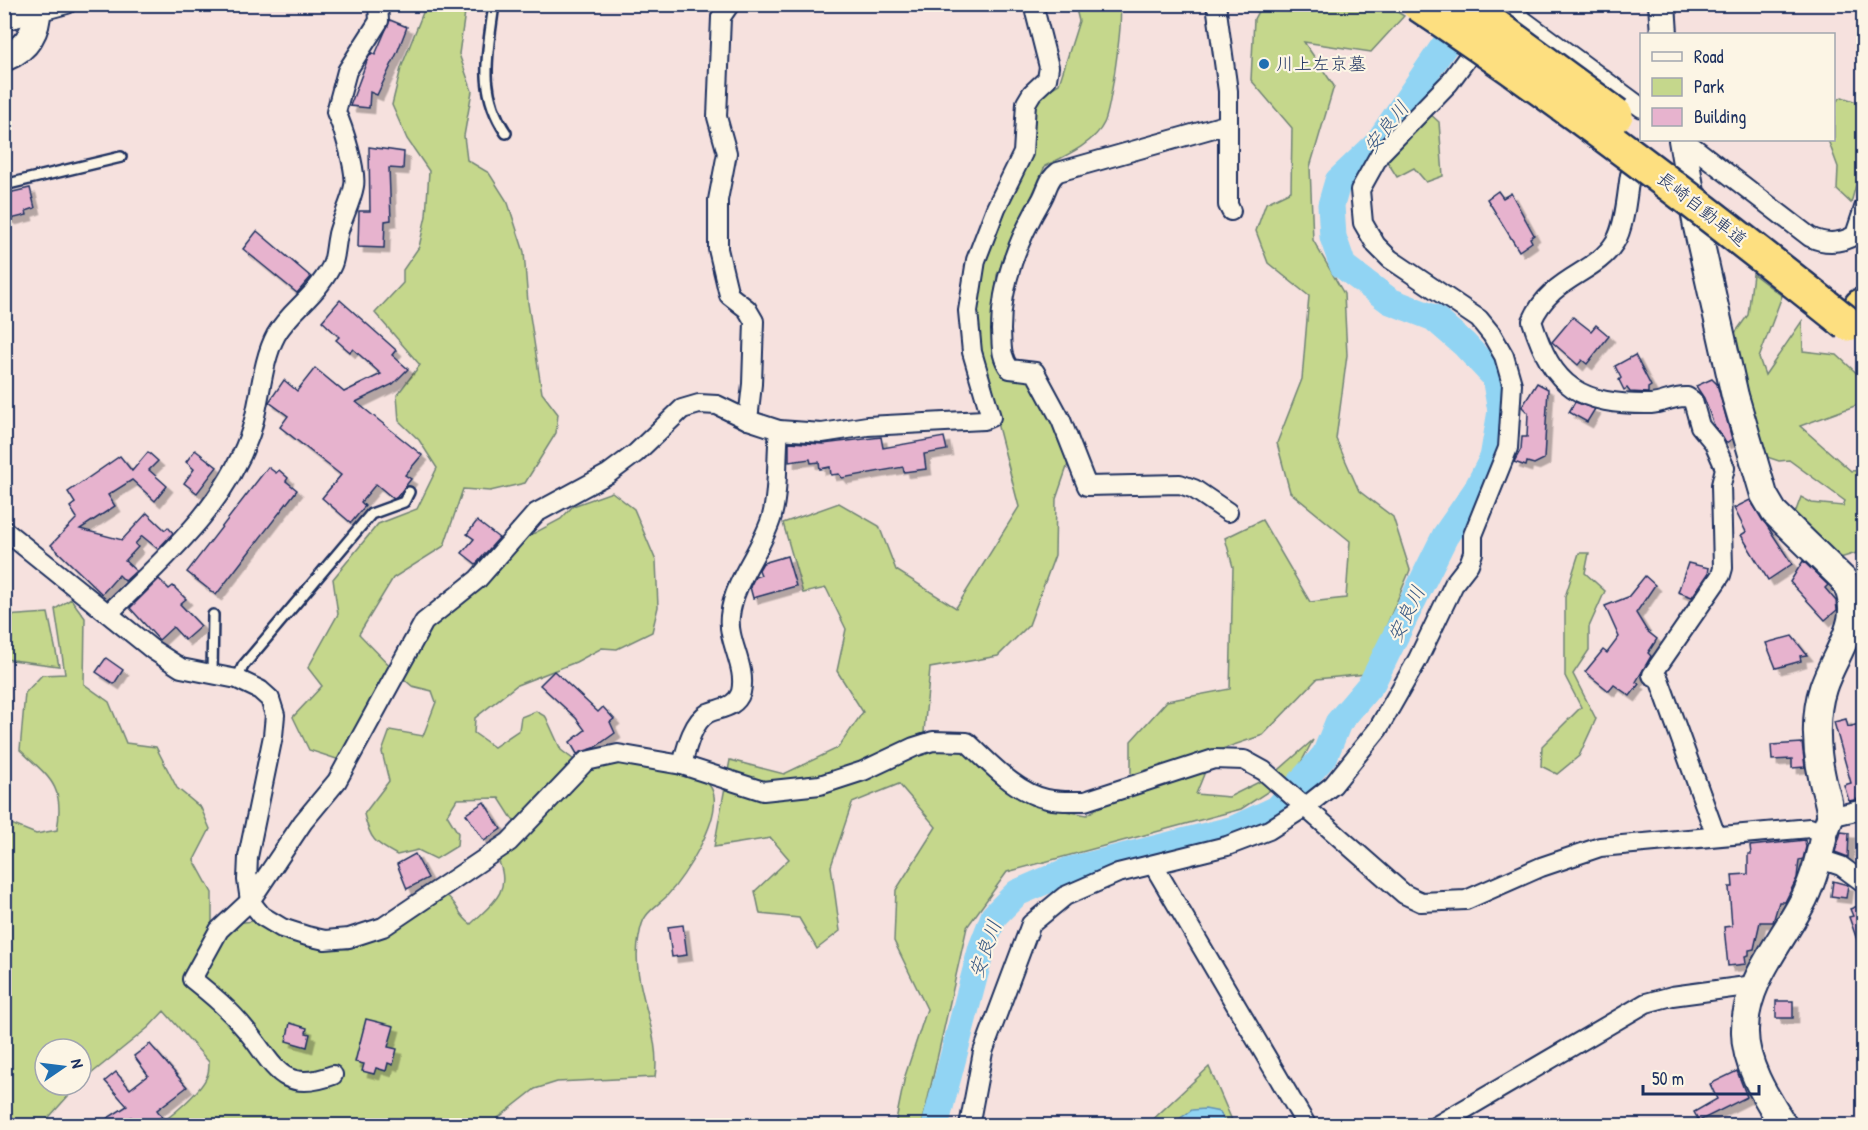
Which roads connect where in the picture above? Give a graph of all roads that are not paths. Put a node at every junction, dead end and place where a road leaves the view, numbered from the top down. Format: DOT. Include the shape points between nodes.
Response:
graph roads {
  1 [pos="67,4"];
  2 [pos="378,4"];
  3 [pos="494,4"];
  4 [pos="730,4"];
  5 [pos="1033,4"];
  6 [pos="1216,4"];
  7 [pos="1418,4"];
  8 [pos="1465,4"];
  9 [pos="1492,4"];
  10 [pos="1501,4"];
  11 [pos="1662,4"];
  12 [pos="37,8"];
  13 [pos="4,21"];
  14 [pos="1664,33"];
  15 [pos="4,58"];
  16 [pos="1640,107"];
  17 [pos="1228,124"];
  18 [pos="506,133"];
  19 [pos="1640,134"];
  20 [pos="1649,141"];
  21 [pos="1683,141"];
  22 [pos="1684,141"];
  23 [pos="121,157"];
  24 [pos="1630,175"];
  25 [pos="4,185"];
  26 [pos="1863,208"];
  27 [pos="1231,211"];
  28 [pos="1859,237"];
  29 [pos="1859,319"];
  30 [pos="747,420"];
  31 [pos="779,430"];
  32 [pos="1754,462"];
  33 [pos="1725,468"];
  34 [pos="410,492"];
  35 [pos="1228,512"];
  36 [pos="4,530"];
  37 [pos="1859,603"];
  38 [pos="109,613"];
  39 [pos="213,615"];
  40 [pos="212,673"];
  41 [pos="237,679"];
  42 [pos="682,765"];
  43 [pos="1305,807"];
  44 [pos="1863,809"];
  45 [pos="1827,825"];
  46 [pos="1716,836"];
  47 [pos="1820,859"];
  48 [pos="1154,866"];
  49 [pos="1863,883"];
  50 [pos="250,902"];
  51 [pos="1754,985"];
  52 [pos="333,1075"];
  53 [pos="969,1125"];
  54 [pos="1307,1125"];
  55 [pos="1436,1125"];
  56 [pos="1784,1125"];
  1 -- 12 [label="street"];
  2 -- 38 [label="street" via="379,21 347,71 336,112 354,184 338,235 336,260 275,338 250,435 233,474 170,555"];
  3 -- 18 [label="lane" via="486,72 488,97"];
  4 -- 30 [label="street" via="721,17 717,117 727,153 718,200 717,249 729,295 747,309 754,321"];
  5 -- 31 [label="street" via="1049,67 1047,79 1026,103 1023,153 976,260 968,311 972,352 990,417 822,432"];
  6 -- 17 [label="street" via="1228,91"];
  7 -- 29 [label="highway, 長崎自動車道, bridge"];
  8 -- 19 [label="highway, bridge"];
  9 -- 43 [label="street" via="1482,39 1472,55 1369,170 1360,190 1360,205 1363,223 1390,259 1479,319 1492,335 1504,356 1512,384 1508,448 1473,535 1469,564 1455,582 1418,659 1378,729 1333,784"];
  10 -- 16 [label="street"];
  11 -- 14 [label="street"];
  12 -- 13 [label="street"];
  12 -- 15 [label="street" via="30,39 18,52"];
  17 -- 27 [label="street"];
  17 -- 35 [label="street" via="1058,172 1050,178 1022,233 1001,303 1002,358 1010,369 1035,372 1061,420 1087,486 1180,484"];
  20 -- 29 [label="highway, 長崎自動車道"];
  21 -- 32 [label="street" via="1697,227"];
  22 -- 28 [label="street" via="1810,237 1822,243"];
  23 -- 25 [label="lane"];
  24 -- 33 [label="street" via="1616,242 1602,257 1563,281 1539,305 1532,321 1540,346 1564,384 1587,395 1652,404 1687,397 1693,401 1700,426 1714,443"];
  26 -- 28 [label="street"];
  30 -- 31 [label="street"];
  30 -- 50 [label="street" via="717,405 699,404 682,409 608,474 536,513 478,579 424,622 337,781 303,822"];
  31 -- 42 [label="street" via="772,516 763,541 749,562 730,617 742,678 740,694 728,707 701,720"];
  32 -- 33 [label="street"];
  32 -- 37 [label="street" via="1774,512 1843,579"];
  33 -- 46 [label="street" via="1721,485 1721,575 1652,675 1659,679"];
  34 -- 41 [label="lane" via="404,502 371,514 243,666"];
  36 -- 38 [label="street"];
  37 -- 45 [label="street" via="1823,687 1817,720"];
  38 -- 40 [label="street" via="181,668"];
  39 -- 40 [label="lane"];
  40 -- 41 [label="street"];
  41 -- 50 [label="street" via="270,699 275,715 248,857"];
  42 -- 43 [label="street" via="763,791 820,785 924,744 957,740 967,742 1028,792 1046,799 1085,801 1214,759 1244,760 1264,771"];
  42 -- 50 [label="street" via="618,754 586,761 509,842 383,927 349,938 325,940 282,928 262,916"];
  43 -- 46 [label="street" via="1404,894 1421,902 1466,900 1541,867 1600,847"];
  43 -- 48 [label="street" via="1269,830"];
  44 -- 45 [label="street"];
  45 -- 46 [label="street"];
  45 -- 47 [label="street"];
  47 -- 49 [label="street" via="1841,866"];
  47 -- 51 [label="street" via="1804,900"];
  48 -- 53 [label="street" via="1118,873 1081,888 1048,908 1031,924 983,1052"];
  48 -- 54 [label="street"];
  50 -- 52 [label="street" via="219,930 192,979 225,1005 280,1075 301,1081 318,1081"];
  51 -- 55 [label="street" via="1646,1003"];
  51 -- 56 [label="street" via="1744,1030 1748,1051"];
}
